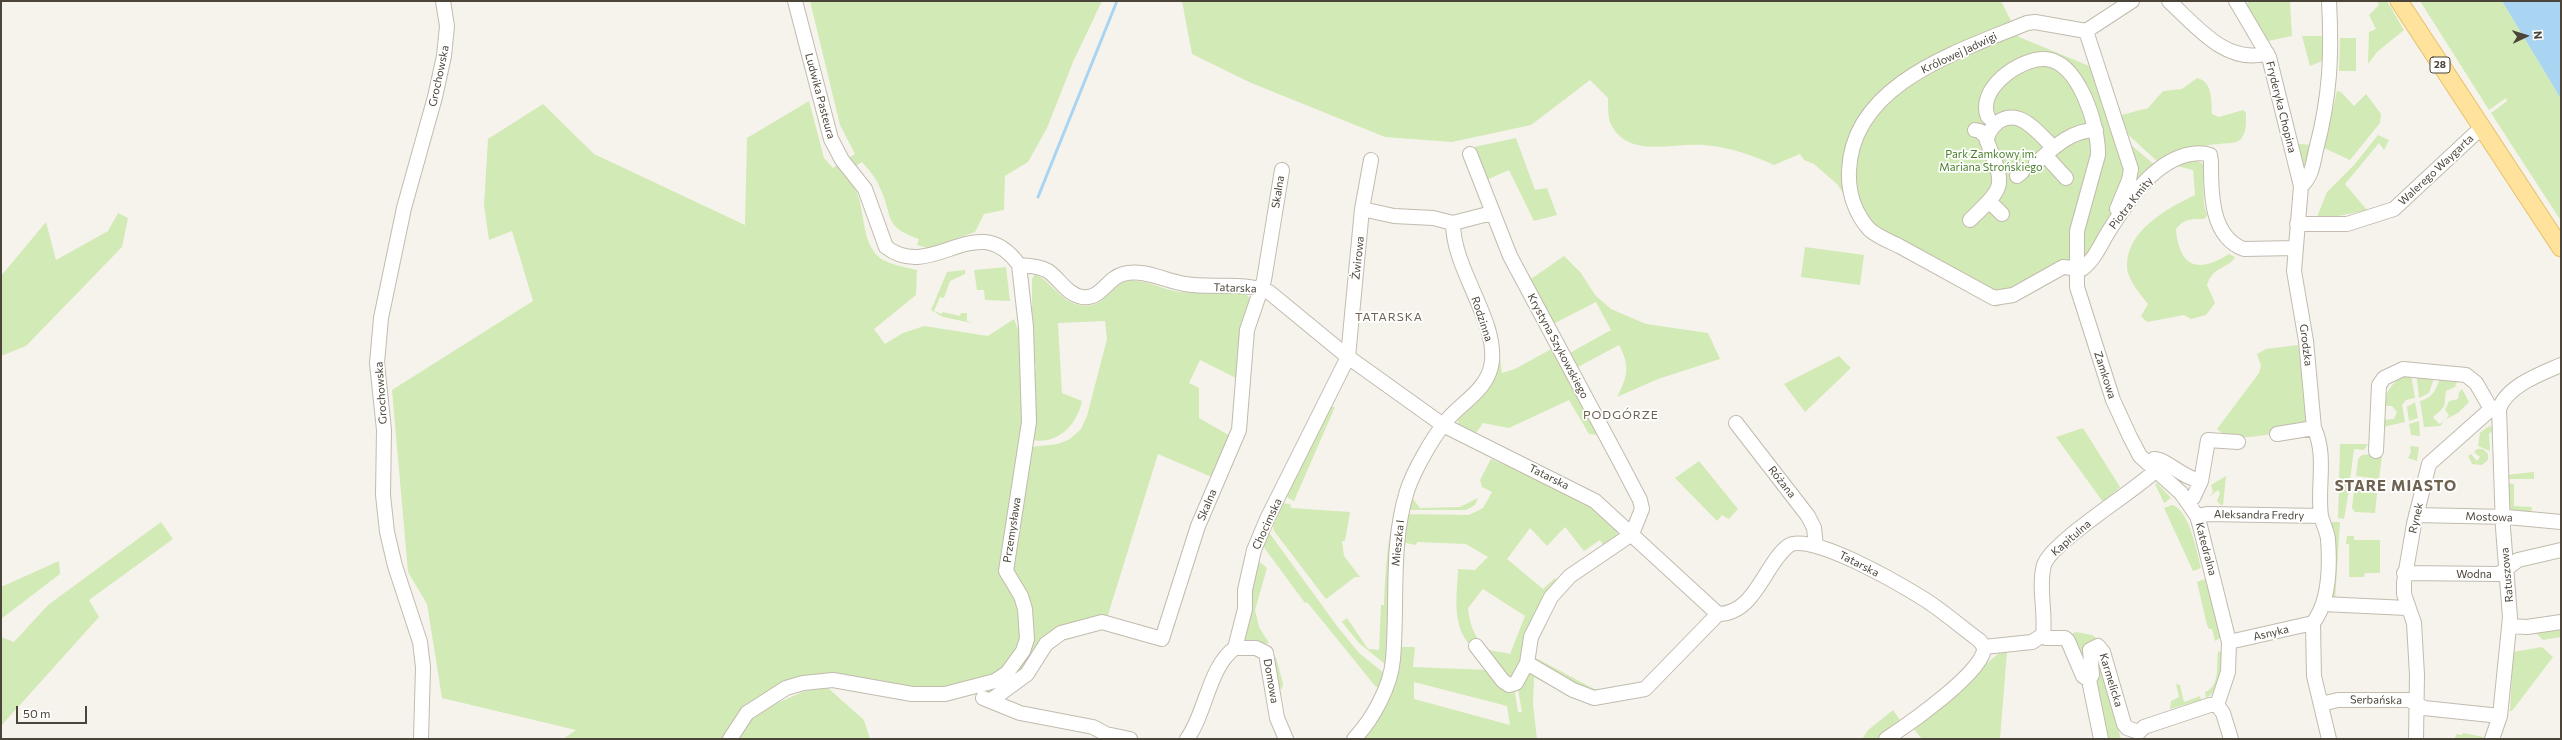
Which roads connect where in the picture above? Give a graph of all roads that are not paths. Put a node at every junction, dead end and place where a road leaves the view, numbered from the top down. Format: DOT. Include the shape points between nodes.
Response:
graph roads {
  1 [pos="443,1"];
  2 [pos="795,1"];
  3 [pos="2132,1"];
  4 [pos="2169,1"];
  5 [pos="2236,1"];
  6 [pos="2329,1"];
  7 [pos="2399,1"];
  8 [pos="2086,31"];
  9 [pos="2267,53"];
  10 [pos="1989,124"];
  11 [pos="2481,128"];
  12 [pos="1975,130"];
  13 [pos="2096,130"];
  14 [pos="1470,154"];
  15 [pos="2045,155"];
  16 [pos="1371,160"];
  17 [pos="1282,170"];
  18 [pos="2066,178"];
  19 [pos="2299,180"];
  20 [pos="1989,201"];
  21 [pos="1362,209"];
  22 [pos="1492,213"];
  23 [pos="2002,214"];
  24 [pos="1970,220"];
  25 [pos="1453,223"];
  26 [pos="2297,224"];
  27 [pos="2110,230"];
  28 [pos="2295,248"];
  29 [pos="2561,248"];
  30 [pos="1019,265"];
  31 [pos="2076,270"];
  32 [pos="1261,288"];
  33 [pos="1348,357"];
  34 [pos="2561,365"];
  35 [pos="2495,409"];
  36 [pos="1736,423"];
  37 [pos="1443,425"];
  38 [pos="2314,428"];
  39 [pos="2277,434"];
  40 [pos="2238,442"];
  41 [pos="2376,451"];
  42 [pos="2155,465"];
  43 [pos="2201,481"];
  44 [pos="2193,498"];
  45 [pos="2416,515"];
  46 [pos="2197,516"];
  47 [pos="2321,516"];
  48 [pos="2502,517"];
  49 [pos="2561,522"];
  50 [pos="1632,534"];
  51 [pos="1816,546"];
  52 [pos="2561,550"];
  53 [pos="2506,569"];
  54 [pos="2404,573"];
  55 [pos="2323,604"];
  56 [pos="2408,608"];
  57 [pos="1718,614"];
  58 [pos="2561,622"];
  59 [pos="2313,623"];
  60 [pos="2509,626"];
  61 [pos="2043,635"];
  62 [pos="2229,642"];
  63 [pos="1476,646"];
  64 [pos="1984,647"];
  65 [pos="1235,648"];
  66 [pos="1527,663"];
  67 [pos="2089,680"];
  68 [pos="972,688"];
  69 [pos="990,700"];
  70 [pos="2321,704"];
  71 [pos="2416,704"];
  72 [pos="2217,705"];
  73 [pos="2500,716"];
  74 [pos="2134,735"];
  75 [pos="1106,736"];
  76 [pos="421,739"];
  77 [pos="730,739"];
  78 [pos="1130,739"];
  79 [pos="1187,739"];
  80 [pos="1286,739"];
  81 [pos="1354,739"];
  82 [pos="1886,739"];
  83 [pos="2100,739"];
  84 [pos="2231,739"];
  85 [pos="2329,739"];
  86 [pos="2416,739"];
  87 [pos="2492,739"];
  1 -- 76 [label="street, Grochowska" via="447,26 444,56 404,208 381,318 377,362 384,430 383,495 387,532 395,566 420,642 423,667"];
  2 -- 30 [label="street, Ludwika Pasteura" via="831,139 842,160 865,189 886,247 901,255 919,258 974,240 988,241 999,245"];
  3 -- 8 [label="street"];
  4 -- 9 [label="street" via="2217,45 2254,55"];
  5 -- 9 [label="street, Fryderyka Chopina"];
  6 -- 19 [label="street" via="2328,100 2310,174"];
  7 -- 11 [label="main road, 28"];
  8 -- 27 [label="street" via="2131,169 2125,192 2110,222"];
  8 -- 31 [label="street, Królowej Jadwigi" via="2036,22 2027,23 1930,64 1884,97 1860,132 1849,165 1852,201 1870,230 1994,298 2013,295 2063,267"];
  9 -- 19 [label="street, Fryderyka Chopina"];
  10 -- 12 [label="street" via="1980,131"];
  10 -- 13 [label="street, Zamkowa" via="1991,93 2010,69 2029,61 2046,59 2059,64 2078,86 2092,113"];
  10 -- 15 [label="street" via="2006,118 2017,118 2028,123"];
  10 -- 20 [label="street" via="2000,172 1998,192"];
  11 -- 26 [label="street, Walerego Waygarta" via="2394,209 2347,224"];
  11 -- 29 [label="main road, 28"];
  13 -- 15 [label="street" via="2074,135"];
  13 -- 31 [label="street, Zamkowa" via="2098,155 2078,226"];
  14 -- 22 [label="street, Krystyna Szykowskiego"];
  15 -- 18 [label="street"];
  16 -- 21 [label="street, Żwirowa"];
  17 -- 32 [label="street, Skalna"];
  19 -- 26 [label="street, Grodzka"];
  20 -- 23 [label="street"];
  20 -- 24 [label="street"];
  21 -- 25 [label="street" via="1394,216 1433,218"];
  21 -- 33 [label="street, Żwirowa"];
  22 -- 25 [label="street"];
  22 -- 50 [label="street, Krystyna Szykowskiego" via="1510,256 1640,500 1641,512"];
  25 -- 37 [label="street, Rodzinna" via="1456,247 1487,330 1492,361 1482,384"];
  26 -- 28 [label="street, Grodzka"];
  27 -- 28 [label="street, Piotra Kmity" via="2147,179 2174,159 2204,153 2210,155 2214,212 2228,238 2244,249"];
  27 -- 31 [label="street, Piotra Kmity" via="2089,264"];
  28 -- 38 [label="street, Grodzka" via="2294,271 2306,340"];
  30 -- 32 [label="street, Tatarska" via="1039,267 1050,272 1068,291 1081,297 1100,292 1122,274 1129,273 1153,275 1185,284"];
  30 -- 68 [label="street, Przemysława" via="1026,327 1029,422 1006,571 1021,596 1025,609 1027,639 1023,651 1007,673 995,681"];
  31 -- 42 [label="street, Zamkowa" via="2077,287 2113,400 2140,456"];
  32 -- 33 [label="street, Tatarska"];
  32 -- 69 [label="street, Skalna" via="1247,330 1239,430 1198,526 1162,639 1102,622 1061,633 1046,644 1027,674"];
  33 -- 37 [label="street, Tatarska"];
  33 -- 65 [label="street, Chocimska" via="1266,519 1254,550 1245,590 1245,608"];
  34 -- 35 [label="street, Rynek" via="2517,389"];
  35 -- 41 [label="street" via="2476,383 2466,375 2403,369 2384,378 2379,385"];
  35 -- 45 [label="street, Rynek" via="2429,464"];
  35 -- 48 [label="street, Ratuszowa"];
  36 -- 51 [label="street, Różana" via="1808,516 1816,534"];
  37 -- 50 [label="street, Tatarska" via="1590,497"];
  37 -- 81 [label="street, Mieszka I" via="1408,489 1401,512 1395,571 1393,660 1387,686 1361,732"];
  38 -- 39 [label="street"];
  38 -- 47 [label="street, Grodzka" via="2320,439"];
  40 -- 43 [label="street" via="2208,440"];
  42 -- 43 [label="street" via="2164,461 2186,477"];
  42 -- 46 [label="street, Katedralna"];
  42 -- 61 [label="street, Kapitulna" via="2049,556 2043,574"];
  43 -- 44 [label="street"];
  45 -- 48 [label="street, Mostowa"];
  45 -- 54 [label="street, Rynek"];
  46 -- 47 [label="street, Aleksandra Fredry"];
  46 -- 62 [label="street, Katedralna"];
  47 -- 55 [label="street" via="2328,538 2328,571"];
  48 -- 49 [label="street, Mostowa"];
  48 -- 53 [label="street, Ratuszowa"];
  50 -- 57 [label="street, Tatarska"];
  50 -- 66 [label="street" via="1570,576 1551,597 1531,637"];
  51 -- 57 [label="street, Tatarska" via="1797,543 1789,546 1747,601 1733,610"];
  51 -- 64 [label="street, Tatarska" via="1844,556 1924,599 1980,641"];
  52 -- 53 [label="street, Wodna" via="2518,560"];
  53 -- 54 [label="street, Wodna" via="2497,574"];
  53 -- 60 [label="street, Ratuszowa"];
  54 -- 56 [label="street, Rynek" via="2404,594"];
  55 -- 56 [label="street"];
  55 -- 59 [label="street"];
  56 -- 71 [label="street, Rynek" via="2414,623"];
  57 -- 66 [label="street" via="1645,689 1594,698 1573,690"];
  58 -- 60 [label="street" via="2527,627"];
  59 -- 62 [label="street, Asnyka"];
  59 -- 70 [label="street" via="2314,676"];
  60 -- 73 [label="street, Ratuszowa"];
  61 -- 64 [label="street" via="2036,641"];
  61 -- 67 [label="street, Karmelicka" via="2046,638 2065,638 2083,676"];
  62 -- 72 [label="street, Katedralna" via="2228,672"];
  63 -- 66 [label="street" via="1509,685 1516,683"];
  64 -- 82 [label="street" via="1981,659 1936,705"];
  65 -- 79 [label="street" via="1226,654 1218,668"];
  65 -- 80 [label="street, Domowa" via="1256,648 1266,652 1277,718"];
  67 -- 74 [label="street, Karmelicka" via="2092,675 2090,650 2098,646 2103,652 2124,724"];
  67 -- 83 [label="street, Karmelicka"];
  68 -- 69 [label="street" via="976,695"];
  68 -- 77 [label="street, Przemysława" via="927,695 833,680 803,683 786,688 747,713"];
  69 -- 75 [label="street" via="1020,713 1093,728"];
  70 -- 71 [label="street, Serbańska" via="2338,700 2409,700"];
  70 -- 85 [label="street"];
  71 -- 73 [label="street, Serbańska" via="2424,708"];
  71 -- 86 [label="street"];
  72 -- 74 [label="street" via="2210,705 2157,723"];
  72 -- 84 [label="street" via="2223,713"];
  73 -- 87 [label="street, Ratuszowa"];
  75 -- 78 [label="street"];
}
